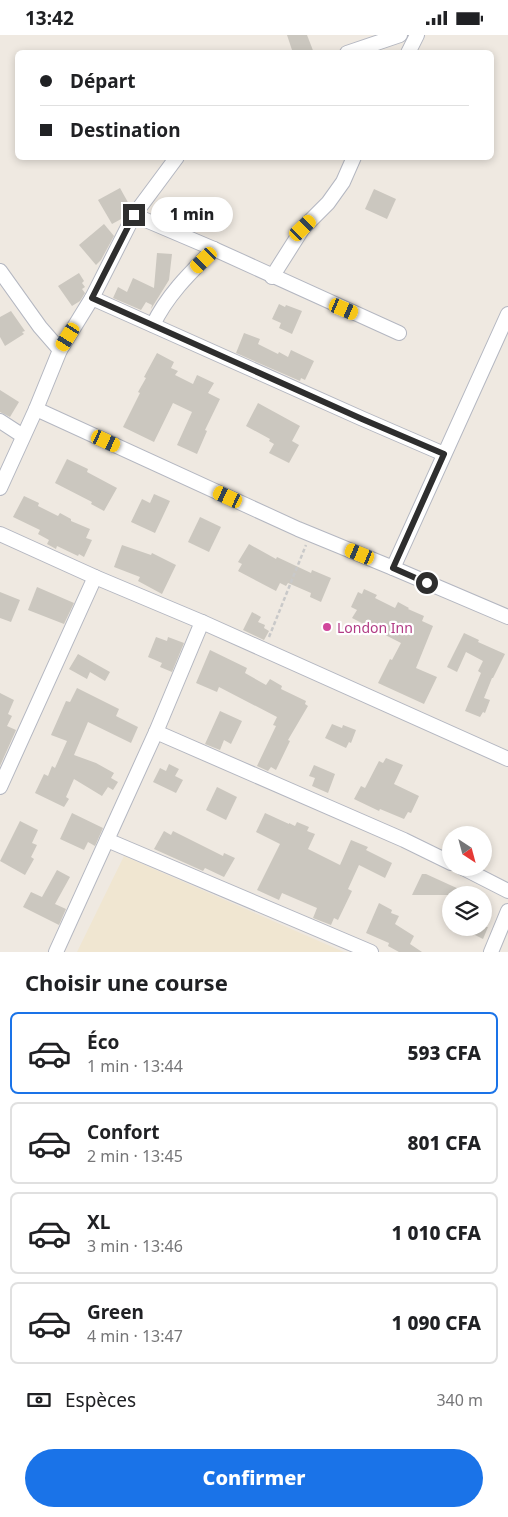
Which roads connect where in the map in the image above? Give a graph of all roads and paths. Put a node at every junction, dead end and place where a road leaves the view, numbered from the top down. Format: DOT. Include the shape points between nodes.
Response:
graph roads {
  1 [pos="400,35"];
  2 [pos="417,35"];
  3 [pos="356,50"];
  4 [pos="410,50"];
  5 [pos="175,160"];
  6 [pos="353,160"];
  7 [pos="134,215"];
  8 [pos="214,249"];
  9 [pos="0,271"];
  10 [pos="272,277"];
  11 [pos="92,298"];
  12 [pos="508,314"];
  13 [pos="153,325"];
  14 [pos="399,333"];
  15 [pos="60,350"];
  16 [pos="36,409"];
  17 [pos="0,421"];
  18 [pos="23,436"];
  19 [pos="444,454"];
  20 [pos="0,488"];
  21 [pos="0,534"];
  22 [pos="310,534"];
  23 [pos="393,568"];
  24 [pos="95,577"];
  25 [pos="508,617"];
  26 [pos="202,622"];
  27 [pos="264,650"];
  28 [pos="156,732"];
  29 [pos="508,759"];
  30 [pos="0,787"];
  31 [pos="107,840"];
  32 [pos="442,859"];
  33 [pos="479,876"];
  34 [pos="508,891"];
  35 [pos="508,911"];
  36 [pos="56,952"];
  37 [pos="371,952"];
  38 [pos="491,952"];
  1 -- 3 [label="street"];
  2 -- 4 [label="street"];
  5 -- 7 [label="street"];
  6 -- 10 [label="street" via="343,182 303,228"];
  7 -- 8 [label="street"];
  7 -- 11 [label="street"];
  8 -- 10 [label="street"];
  8 -- 13 [label="street" via="183,280"];
  9 -- 15 [label="street"];
  10 -- 14 [label="street"];
  11 -- 13 [label="street"];
  11 -- 15 [label="street"];
  12 -- 19 [label="street"];
  13 -- 19 [label="street"];
  15 -- 16 [label="street"];
  16 -- 18 [label="street"];
  16 -- 22 [label="street"];
  17 -- 18 [label="street"];
  18 -- 20 [label="street"];
  19 -- 23 [label="street"];
  21 -- 24 [label="street"];
  22 -- 23 [label="street"];
  22 -- 27 [label="path"];
  23 -- 25 [label="street"];
  24 -- 26 [label="street"];
  24 -- 30 [label="street"];
  26 -- 27 [label="street"];
  26 -- 28 [label="street"];
  27 -- 29 [label="street"];
  28 -- 31 [label="street"];
  28 -- 32 [label="street"];
  31 -- 36 [label="street"];
  31 -- 37 [label="street"];
  33 -- 34 [label="street"];
  35 -- 38 [label="street"];
}
